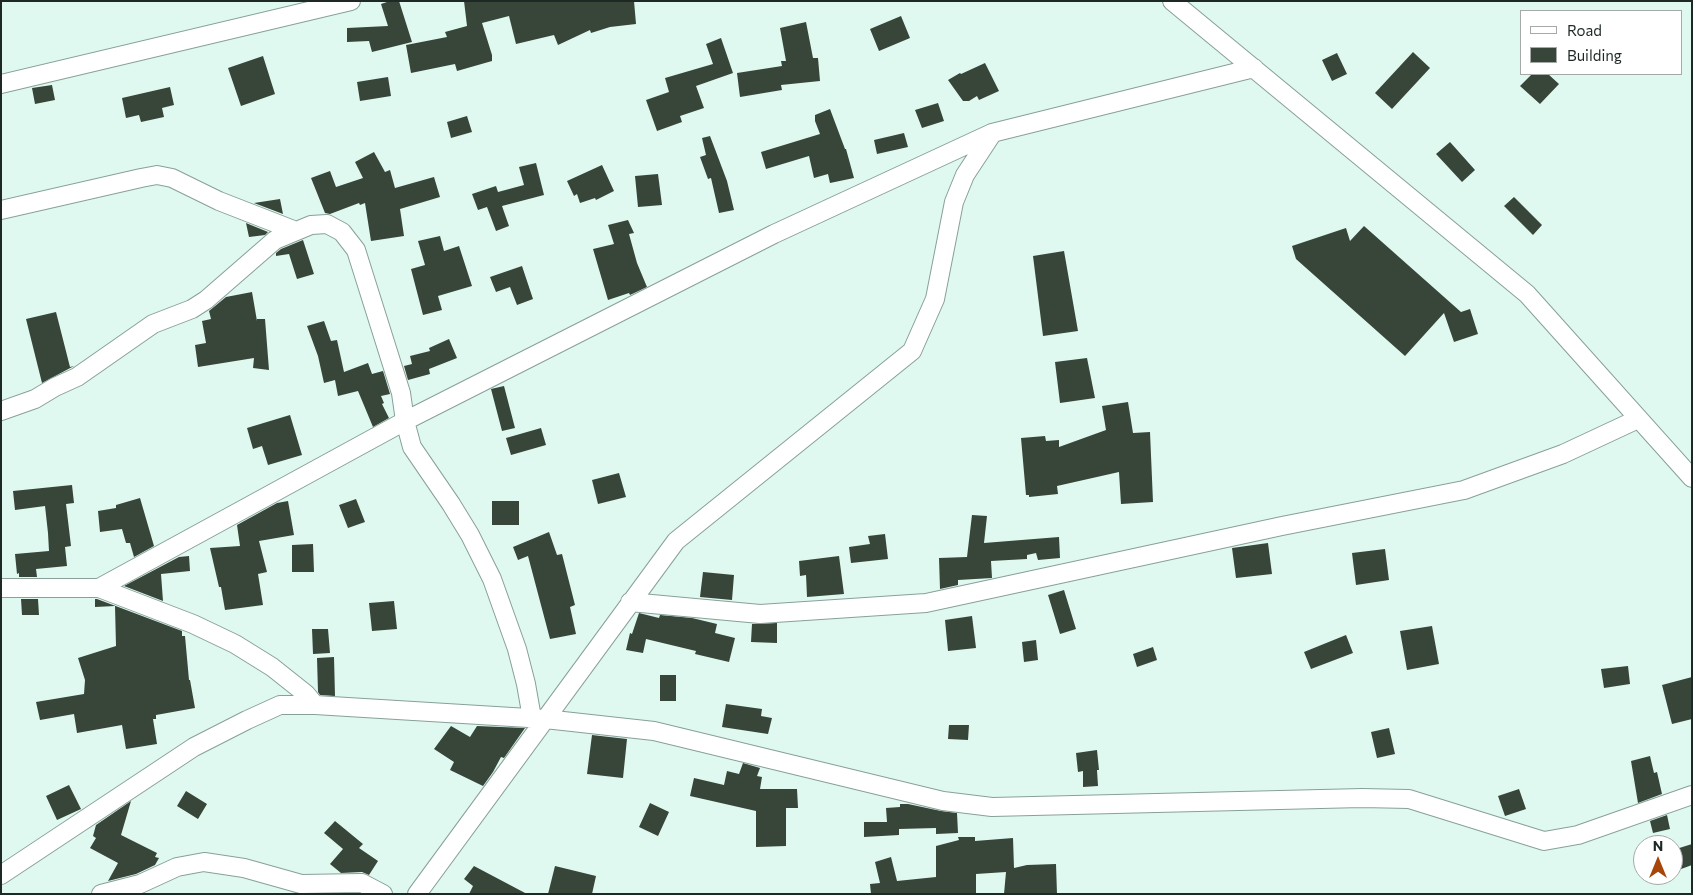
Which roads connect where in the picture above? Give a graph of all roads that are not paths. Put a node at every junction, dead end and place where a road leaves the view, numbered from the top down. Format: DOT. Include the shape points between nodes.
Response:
graph roads {
  1 [pos="351,1"];
  2 [pos="1172,1"];
  3 [pos="1254,68"];
  4 [pos="1,84"];
  5 [pos="992,133"];
  6 [pos="1,210"];
  7 [pos="296,231"];
  8 [pos="1,412"];
  9 [pos="1638,419"];
  10 [pos="405,421"];
  11 [pos="1692,478"];
  12 [pos="1,588"];
  13 [pos="99,588"];
  14 [pos="630,602"];
  15 [pos="315,705"];
  16 [pos="538,718"];
  17 [pos="1692,795"];
  18 [pos="1,875"];
  19 [pos="101,894"];
  20 [pos="383,894"];
  21 [pos="417,894"];
  1 -- 4 [label="street"];
  2 -- 3 [label="street"];
  3 -- 5 [label="street"];
  3 -- 9 [label="street" via="1527,294"];
  5 -- 10 [label="street" via="774,234"];
  5 -- 14 [label="street" via="965,175 954,202 935,299 912,351 676,541"];
  6 -- 7 [label="street" via="157,176 172,178 219,201"];
  7 -- 8 [label="street" via="276,240 192,309 153,324 77,377"];
  7 -- 10 [label="street" via="311,225 327,224 342,232 356,250 401,393"];
  9 -- 11 [label="street"];
  9 -- 14 [label="street" via="1563,454 1464,490 926,603 760,614"];
  10 -- 13 [label="street"];
  10 -- 16 [label="street" via="412,447 470,535 492,579"];
  12 -- 13 [label="street"];
  13 -- 15 [label="street" via="193,624 235,644 272,667"];
  14 -- 16 [label="street"];
  15 -- 16 [label="street"];
  15 -- 18 [label="street" via="280,705 194,746"];
  16 -- 17 [label="street" via="654,731 944,801 992,807 1409,799 1544,841 1578,836"];
  16 -- 21 [label="street"];
  19 -- 20 [label="street" via="140,884 177,867 204,862 244,868 301,884 362,883"];
}
